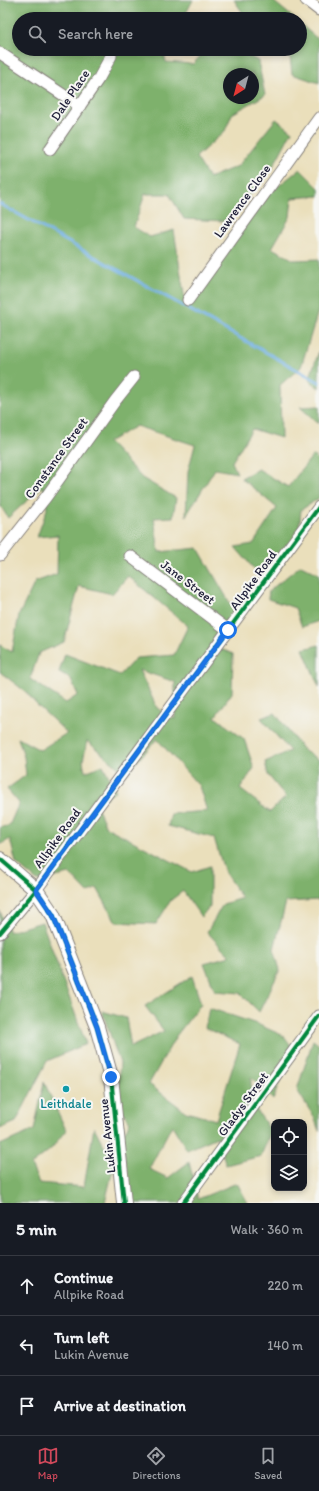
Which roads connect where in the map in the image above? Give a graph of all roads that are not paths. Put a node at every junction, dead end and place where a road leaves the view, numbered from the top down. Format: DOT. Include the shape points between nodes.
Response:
graph roads {
  1 [pos="306,0"];
  2 [pos="319,10"];
  3 [pos="0,53"];
  4 [pos="111,56"];
  5 [pos="80,106"];
  6 [pos="319,118"];
  7 [pos="50,149"];
  8 [pos="188,300"];
  9 [pos="134,377"];
  10 [pos="319,507"];
  11 [pos="0,555"];
  12 [pos="130,556"];
  13 [pos="228,630"];
  14 [pos="0,859"];
  15 [pos="36,890"];
  16 [pos="0,933"];
  17 [pos="319,1016"];
  18 [pos="124,1203"];
  19 [pos="183,1203"];
  1 -- 2 [label="street"];
  3 -- 5 [label="street"];
  4 -- 5 [label="street, Dale Place"];
  5 -- 7 [label="street, Dale Place"];
  6 -- 8 [label="street, Lawrence Close"];
  9 -- 11 [label="street, Constance Street"];
  10 -- 13 [label="street, Allpike Road"];
  12 -- 13 [label="street, Jane Street"];
  13 -- 15 [label="street, Allpike Road"];
  14 -- 15 [label="street, Lukin Avenue"];
  15 -- 16 [label="street, Allpike Road"];
  15 -- 18 [label="street, Lukin Avenue" via="53,915 97,1027 109,1070"];
  17 -- 19 [label="street, Gladys Street"];
}
